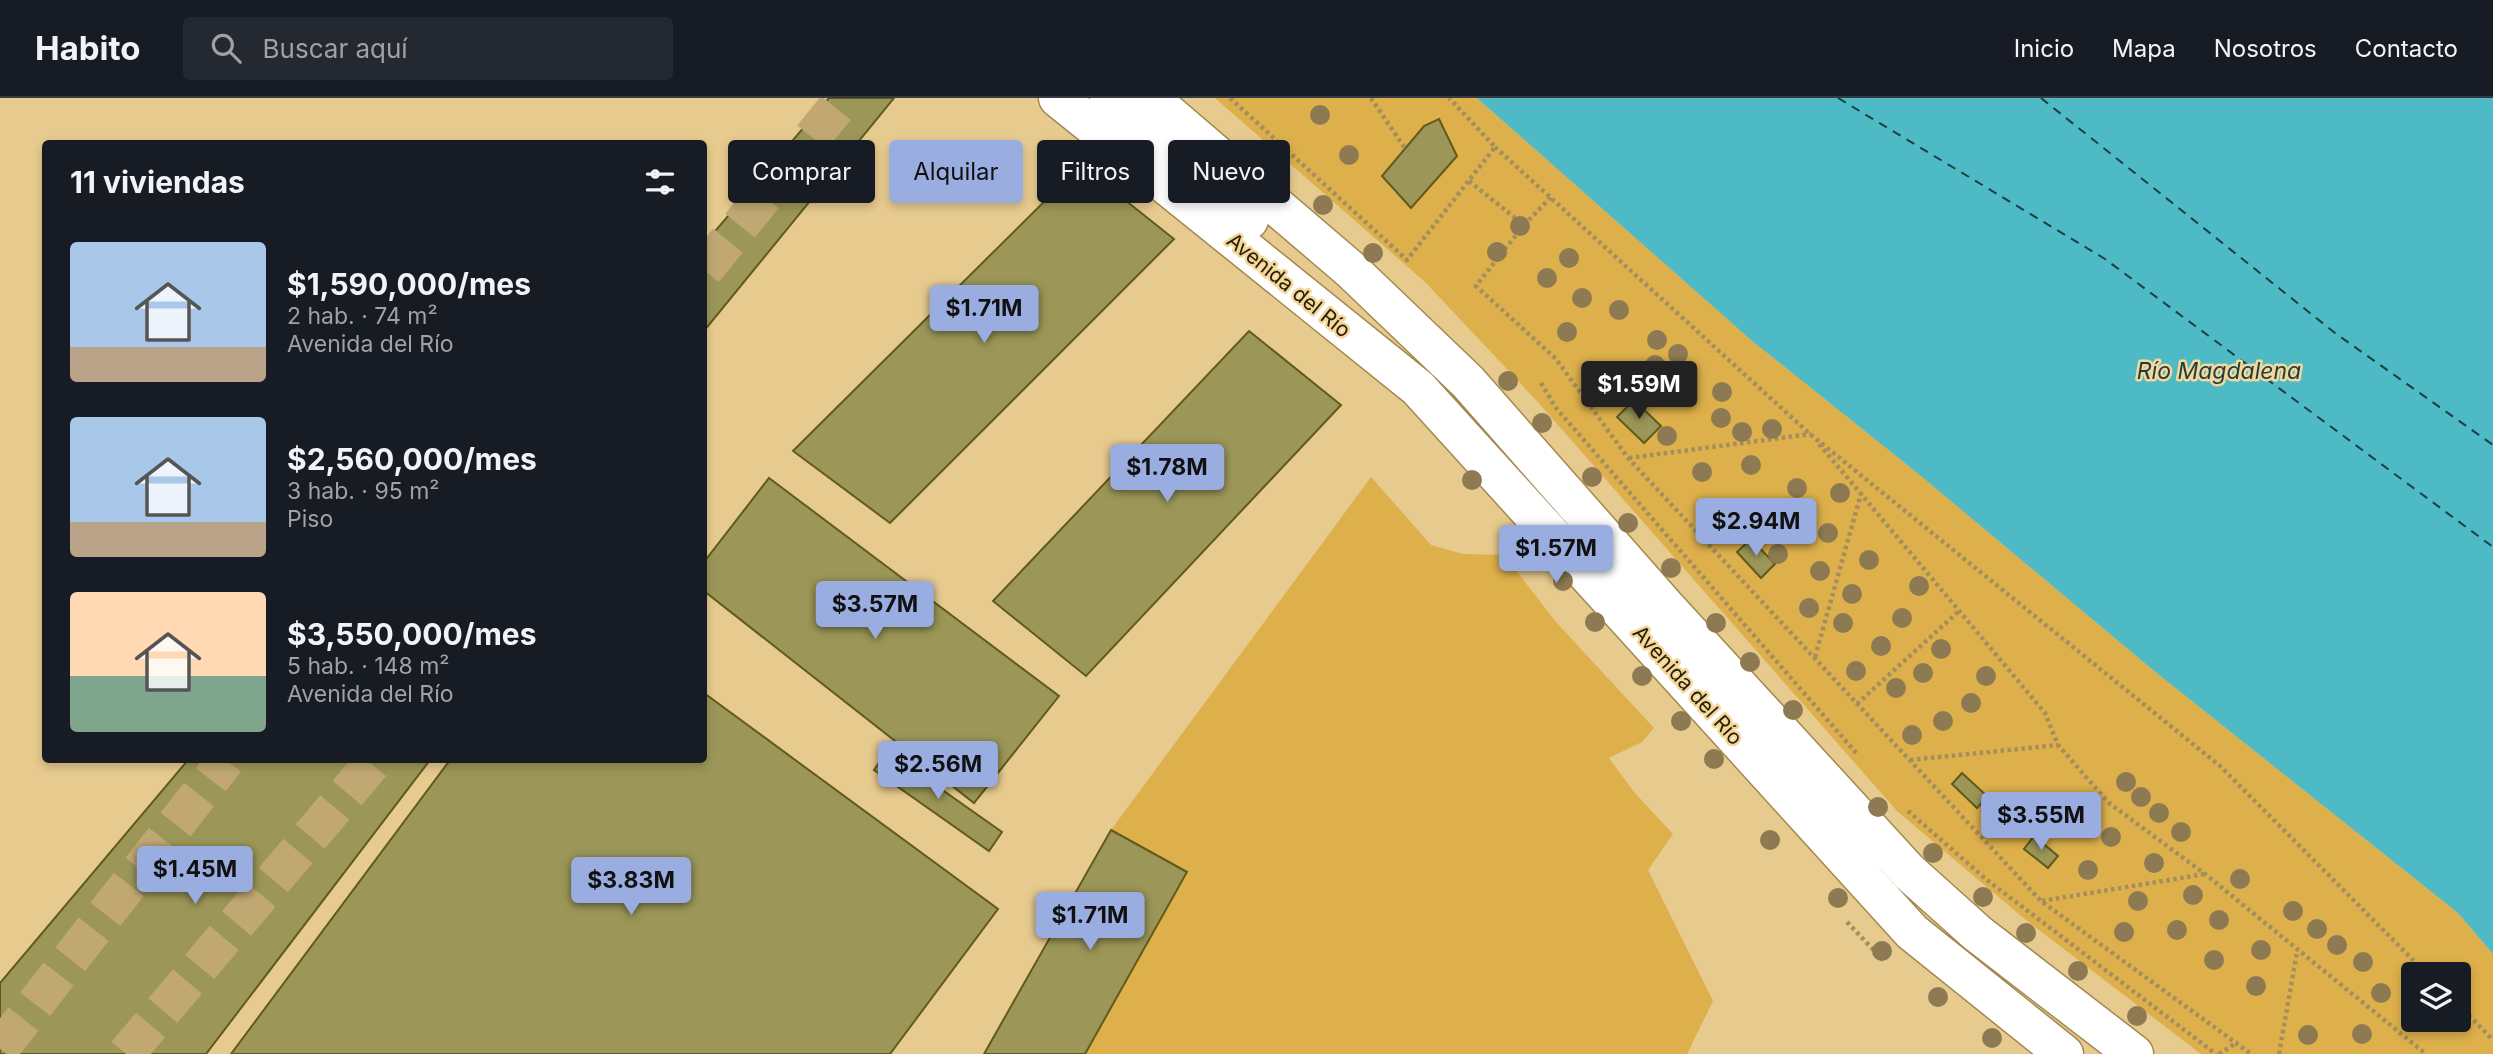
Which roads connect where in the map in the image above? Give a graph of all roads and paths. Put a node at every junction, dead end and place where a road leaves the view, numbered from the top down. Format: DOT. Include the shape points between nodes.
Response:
graph roads {
  1 [pos="1058,98"];
  2 [pos="1109,98"];
  3 [pos="1150,98"];
  4 [pos="1230,98"];
  5 [pos="1371,98"];
  6 [pos="1449,98"];
  7 [pos="1495,147"];
  8 [pos="1428,174"];
  9 [pos="1469,181"];
  10 [pos="1551,197"];
  11 [pos="1524,225"];
  12 [pos="1389,307"];
  13 [pos="1541,383"];
  14 [pos="1810,434"];
  15 [pos="1628,458"];
  16 [pos="1861,494"];
  17 [pos="1959,611"];
  18 [pos="1815,658"];
  19 [pos="1857,704"];
  20 [pos="2057,745"];
  21 [pos="1909,760"];
  22 [pos="1864,763"];
  23 [pos="1899,803"];
  24 [pos="2205,874"];
  25 [pos="2041,901"];
  26 [pos="1839,912"];
  27 [pos="2298,951"];
  28 [pos="2415,962"];
  29 [pos="1886,963"];
  30 [pos="2471,1017"];
  31 [pos="2493,1040"];
  32 [pos="2238,1042"];
  33 [pos="2064,1054"];
  34 [pos="2134,1054"];
  35 [pos="2217,1054"];
  36 [pos="2251,1054"];
  37 [pos="2279,1054"];
  38 [pos="2426,1054"];
  1 -- 33 [label="main road, Avenida del Río" via="1418,388 1912,932"];
  2 -- 12 [label="main road" via="1327,285"];
  3 -- 12 [label="main road, Avenida del Río"];
  4 -- 9 [label="path" via="1407,260"];
  5 -- 8 [label="path" via="1405,150"];
  6 -- 7 [label="path"];
  7 -- 9 [label="path"];
  7 -- 10 [label="path"];
  9 -- 11 [label="path"];
  10 -- 11 [label="path"];
  10 -- 14 [label="path"];
  11 -- 15 [label="path" via="1476,286 1556,359"];
  12 -- 34 [label="main road, Avenida del Río" via="1468,382 1909,873 1977,933"];
  13 -- 22 [label="path" via="1556,408"];
  14 -- 15 [label="path"];
  14 -- 16 [label="path"];
  14 -- 28 [label="path" via="2220,766"];
  15 -- 18 [label="path"];
  16 -- 17 [label="path"];
  16 -- 18 [label="path"];
  17 -- 19 [label="path"];
  17 -- 20 [label="path" via="2045,713"];
  18 -- 19 [label="path"];
  19 -- 21 [label="path"];
  20 -- 21 [label="path"];
  20 -- 24 [label="path" via="2109,803"];
  21 -- 25 [label="path"];
  23 -- 35 [label="path" via="1987,880"];
  24 -- 25 [label="path"];
  24 -- 27 [label="path"];
  25 -- 32 [label="path"];
  26 -- 29 [label="path"];
  27 -- 37 [label="path"];
  27 -- 38 [label="path"];
  30 -- 31 [label="path"];
  32 -- 35 [label="path"];
  32 -- 36 [label="path"];
}
